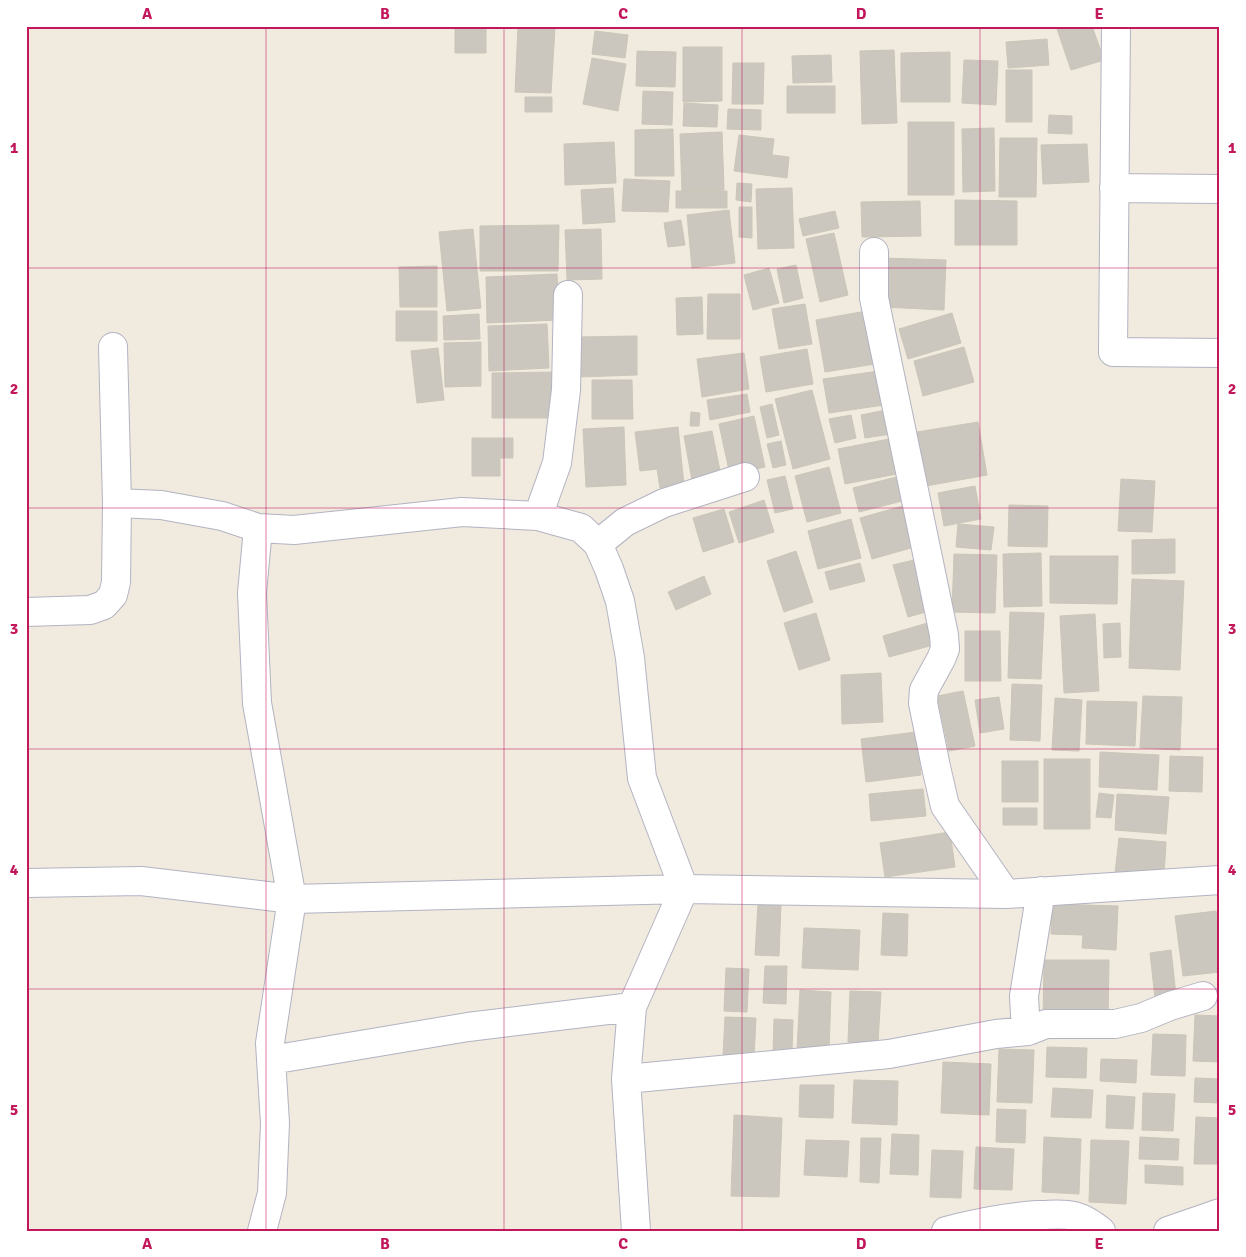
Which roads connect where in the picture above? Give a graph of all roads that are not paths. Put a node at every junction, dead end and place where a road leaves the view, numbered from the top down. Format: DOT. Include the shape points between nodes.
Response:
graph roads {
  1 [pos="1116,26"];
  2 [pos="1114,188"];
  3 [pos="1220,189"];
  4 [pos="874,252"];
  5 [pos="568,295"];
  6 [pos="113,347"];
  7 [pos="1220,353"];
  8 [pos="745,477"];
  9 [pos="117,503"];
  10 [pos="538,516"];
  11 [pos="258,528"];
  12 [pos="598,544"];
  13 [pos="26,612"];
  14 [pos="1220,880"];
  15 [pos="26,883"];
  16 [pos="684,889"];
  17 [pos="1041,891"];
  18 [pos="1006,894"];
  19 [pos="292,899"];
  20 [pos="1203,996"];
  21 [pos="632,1008"];
  22 [pos="1028,1031"];
  23 [pos="271,1060"];
  24 [pos="626,1079"];
  25 [pos="1220,1213"];
  26 [pos="262,1231"];
  27 [pos="636,1231"];
  28 [pos="946,1231"];
  29 [pos="1101,1231"];
  30 [pos="1168,1231"];
  1 -- 2 [label="street"];
  2 -- 3 [label="street"];
  2 -- 7 [label="street" via="1113,352"];
  4 -- 18 [label="street" via="874,298 944,635 945,649 924,690 923,703 936,768 945,806"];
  5 -- 10 [label="street" via="566,390 557,463"];
  6 -- 9 [label="street"];
  8 -- 12 [label="street" via="664,503 625,522"];
  9 -- 11 [label="street" via="161,505 222,516"];
  9 -- 13 [label="street" via="116,582 112,596 104,605 90,610"];
  10 -- 11 [label="street" via="462,512 294,530"];
  10 -- 12 [label="street" via="581,528"];
  11 -- 19 [label="street" via="252,593 257,703"];
  12 -- 16 [label="street" via="620,601 630,658 642,778"];
  14 -- 17 [label="street"];
  15 -- 19 [label="street" via="141,881"];
  16 -- 18 [label="street"];
  16 -- 19 [label="street"];
  16 -- 21 [label="street"];
  17 -- 18 [label="street"];
  17 -- 22 [label="street" via="1024,996"];
  19 -- 23 [label="street" via="270,1043"];
  20 -- 22 [label="street" via="1115,1024 1046,1024"];
  21 -- 23 [label="street" via="468,1028"];
  21 -- 24 [label="street"];
  22 -- 24 [label="street" via="889,1054"];
  23 -- 26 [label="street" via="275,1123 272,1192"];
  24 -- 27 [label="street"];
  25 -- 30 [label="street"];
  28 -- 29 [label="street" via="984,1222 1050,1214 1088,1221"];
}
